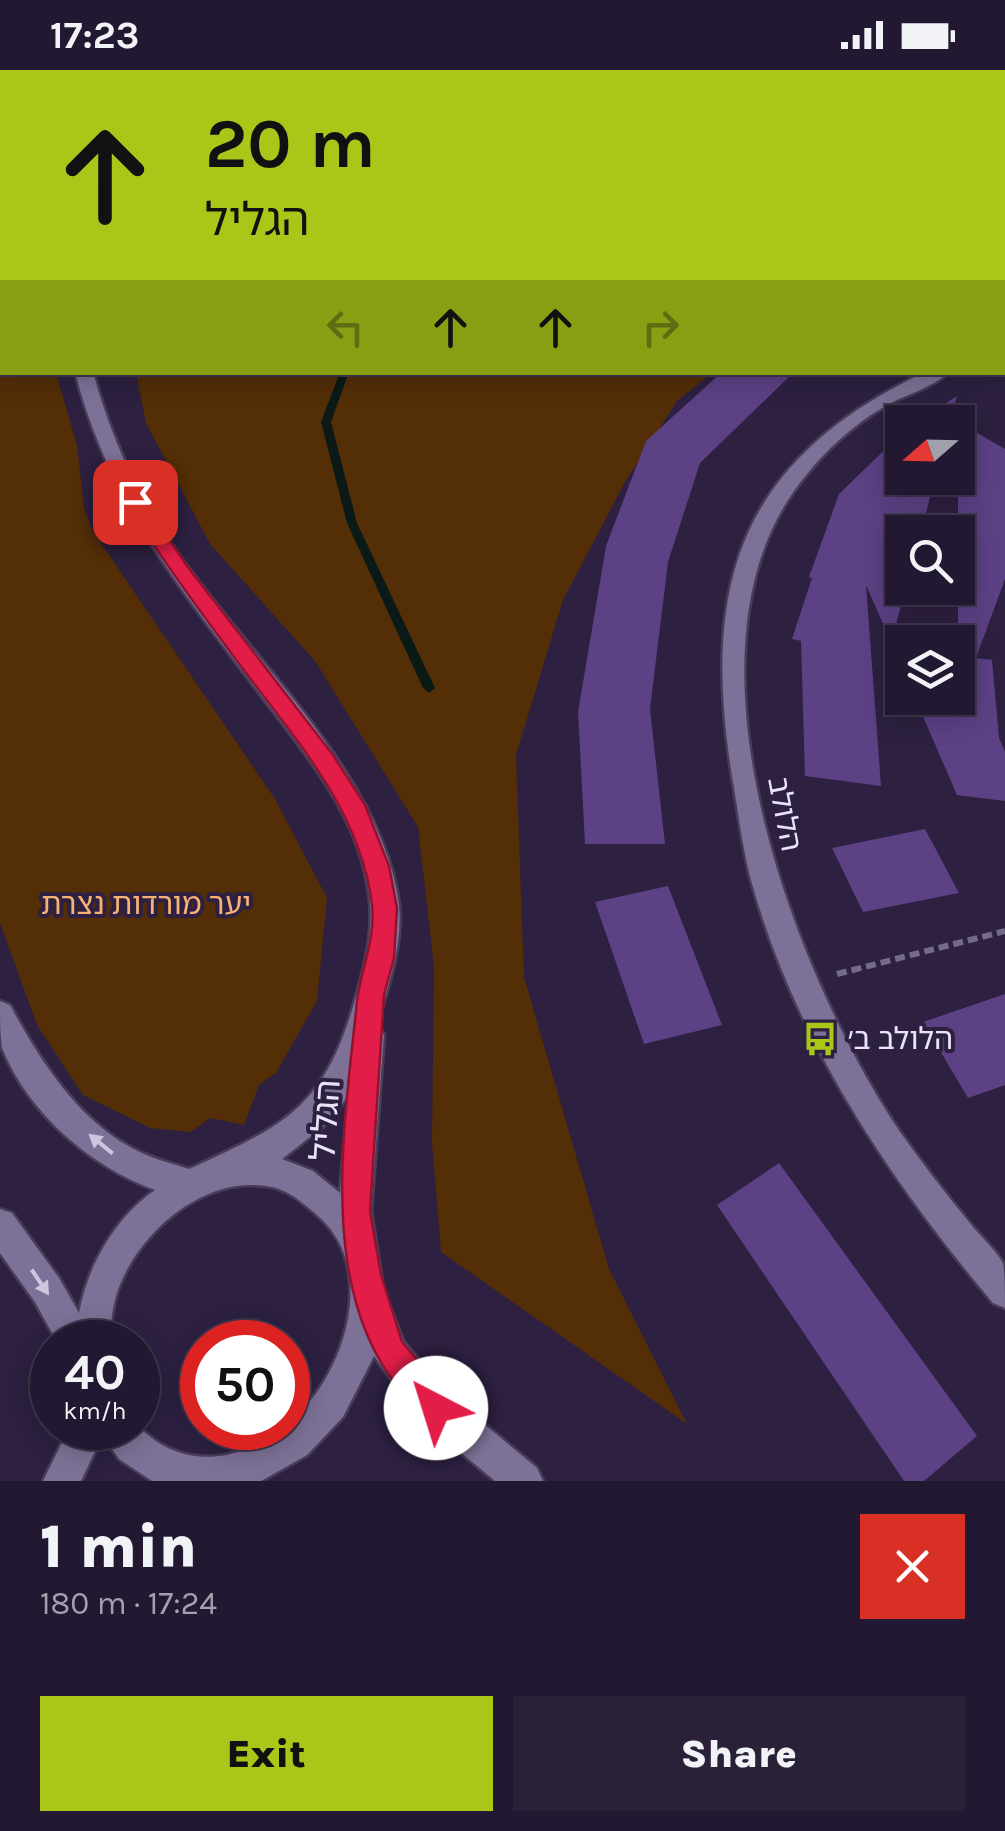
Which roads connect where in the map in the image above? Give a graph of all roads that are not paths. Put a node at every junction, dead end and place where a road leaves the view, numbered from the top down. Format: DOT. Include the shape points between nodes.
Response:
graph roads {
  1 [pos="85,375"];
  2 [pos="934,375"];
  3 [pos="371,995"];
  4 [pos="0,1015"];
  5 [pos="225,1172"];
  6 [pos="188,1186"];
  7 [pos="0,1225"];
  8 [pos="362,1262"];
  9 [pos="1005,1291"];
  10 [pos="63,1320"];
  11 [pos="96,1320"];
  12 [pos="77,1450"];
  13 [pos="137,1450"];
  14 [pos="220,1479"];
  15 [pos="62,1481"];
  16 [pos="524,1481"];
  1 -- 3 [label="street, הגליל" via="99,430 149,527 356,812 385,908"];
  2 -- 9 [label="street, הלולב" via="832,434 786,486 753,544 738,605 733,689 766,887 805,982 857,1091 933,1207"];
  3 -- 5 [label="street, הגליל" via="359,1043 310,1124 276,1149"];
  3 -- 8 [label="street, הגליל" via="355,1211"];
  6 -- 4 [label="street, one-way" via="110,1152 71,1118"];
  5 -- 6 [label="street, הגליל"];
  5 -- 8 [label="street" via="269,1172 304,1183 340,1214"];
  6 -- 11 [label="street, הגליל" via="128,1238 102,1287"];
  7 -- 10 [label="street, one-way"];
  8 -- 14 [label="street" via="366,1325 351,1377 331,1412 284,1455"];
  8 -- 16 [label="street" via="389,1352 436,1408"];
  12 -- 15 [label="street"];
  13 -- 14 [label="street" via="162,1468"];
}
